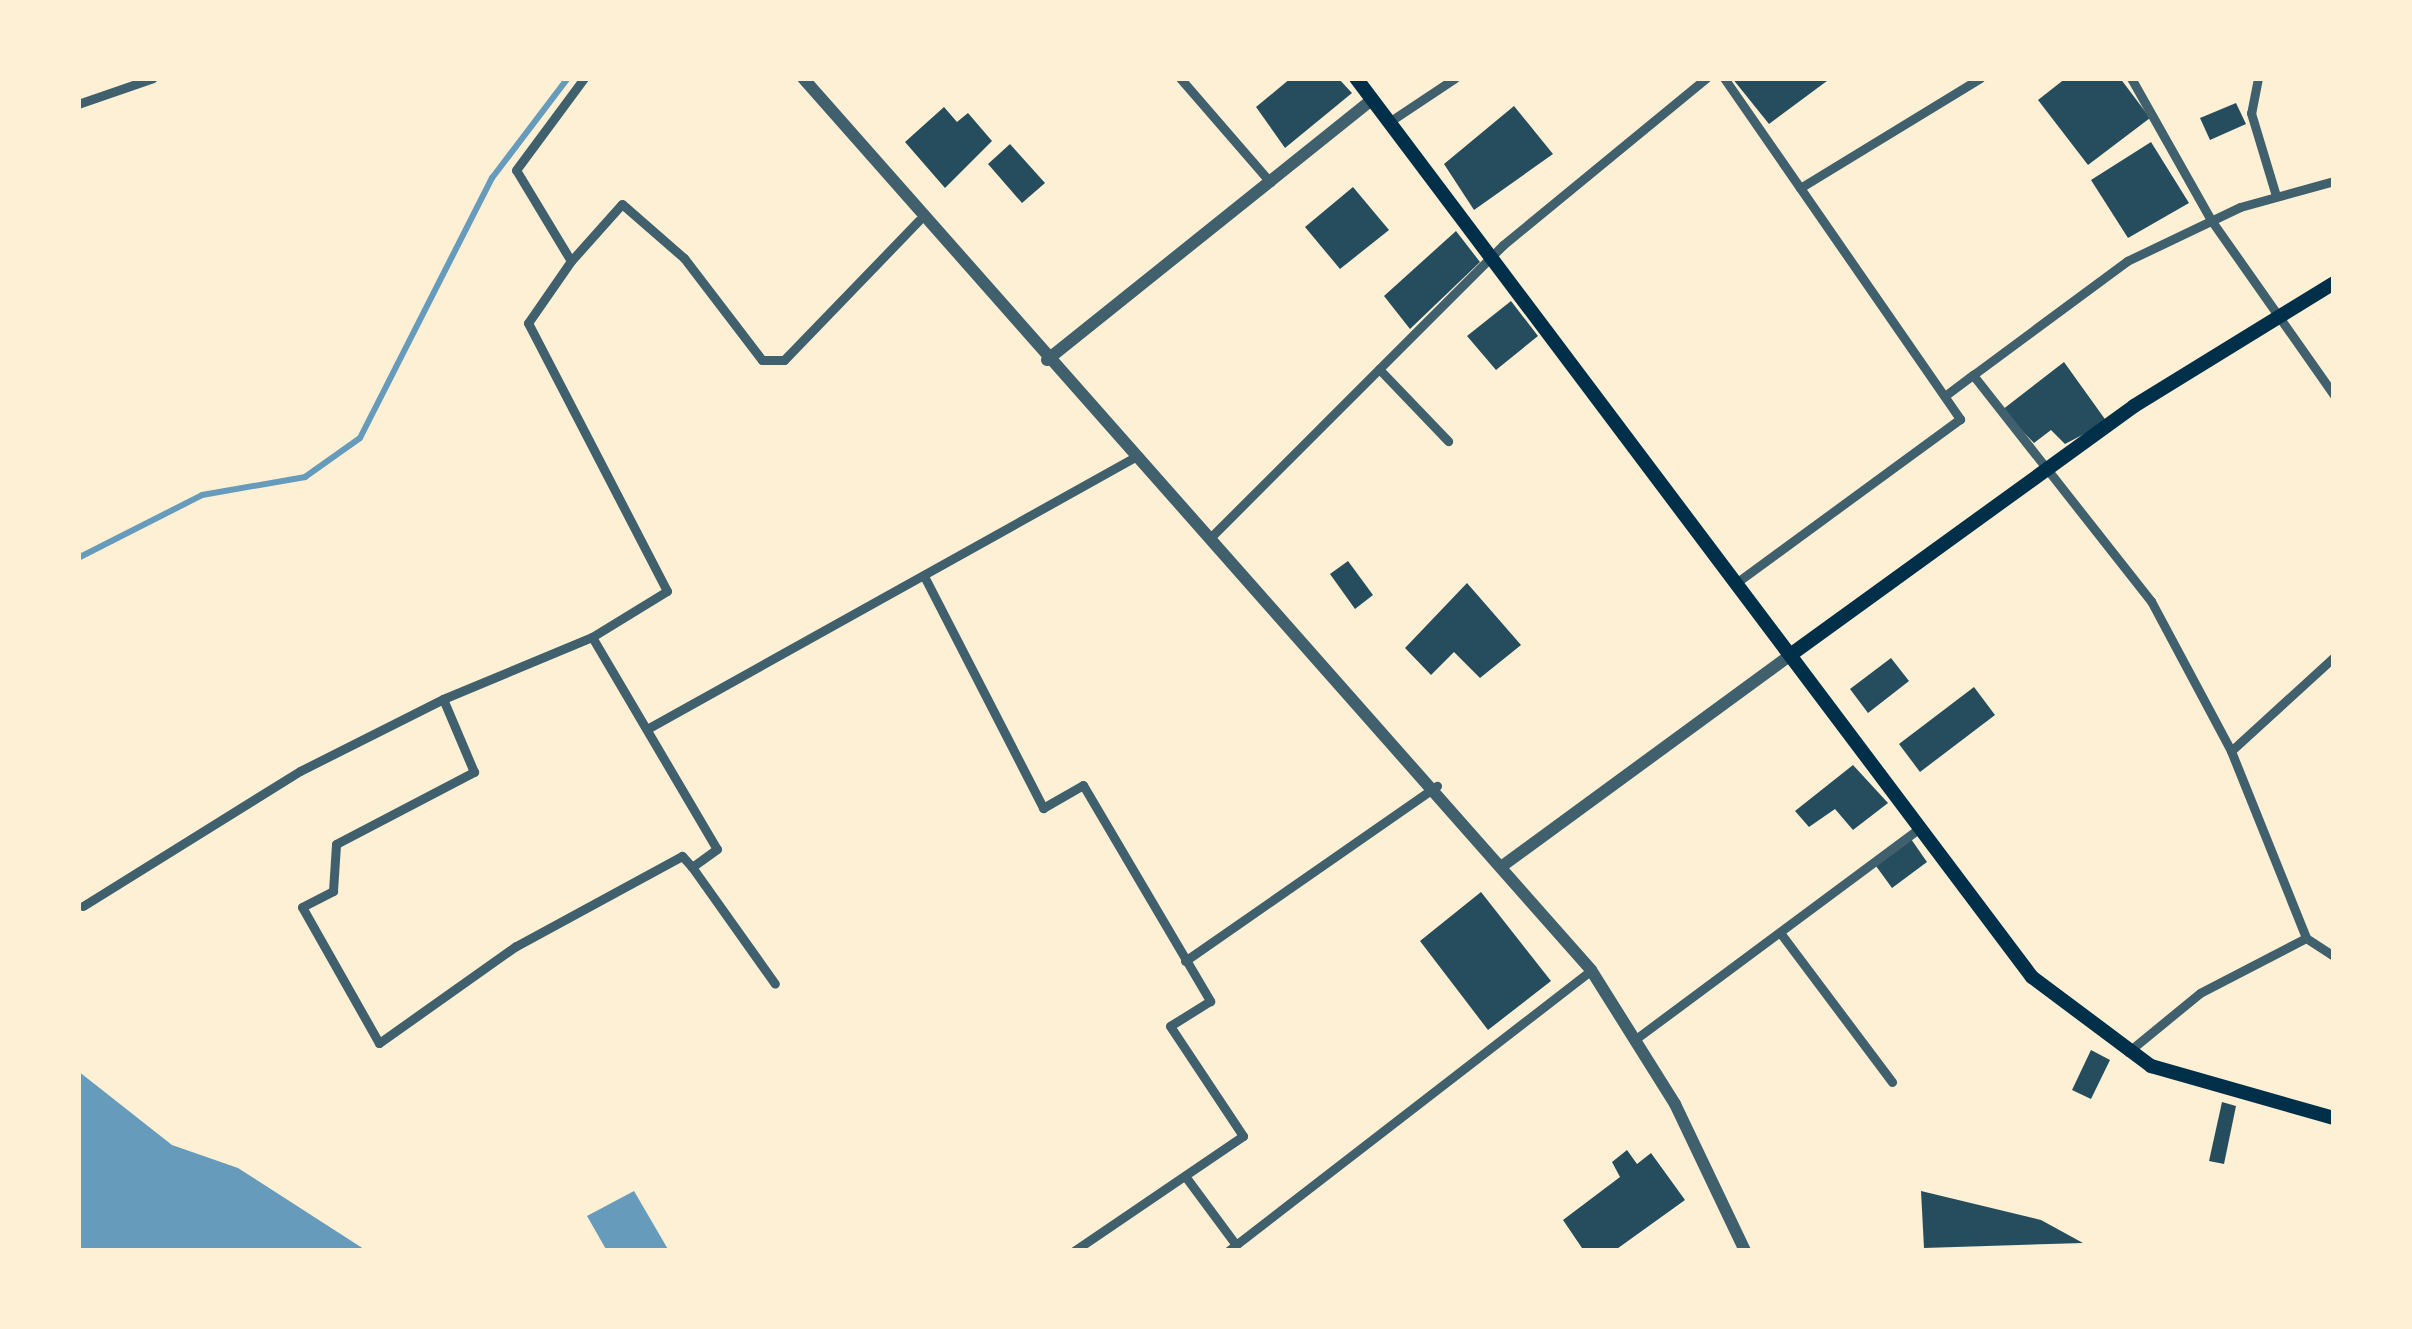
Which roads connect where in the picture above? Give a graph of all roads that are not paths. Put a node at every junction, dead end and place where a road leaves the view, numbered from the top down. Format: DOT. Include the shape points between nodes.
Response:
graph roads {
  1 [pos="153,78"];
  2 [pos="584,78"];
  3 [pos="803,78"];
  4 [pos="1180,78"];
  5 [pos="1356,78"];
  6 [pos="1456,78"];
  7 [pos="1706,78"];
  8 [pos="1724,78"];
  9 [pos="1980,78"];
  10 [pos="2131,78"];
  11 [pos="2258,78"];
  12 [pos="1372,100"];
  13 [pos="78,104"];
  14 [pos="1389,122"];
  15 [pos="1270,182"];
  16 [pos="2334,182"];
  17 [pos="1800,188"];
  18 [pos="2276,196"];
  19 [pos="919,220"];
  20 [pos="2211,220"];
  21 [pos="571,261"];
  22 [pos="1496,262"];
  23 [pos="2334,283"];
  24 [pos="2277,317"];
  25 [pos="1047,360"];
  26 [pos="1379,369"];
  27 [pos="1973,375"];
  28 [pos="1946,395"];
  29 [pos="2334,395"];
  30 [pos="1448,441"];
  31 [pos="1135,457"];
  32 [pos="2048,467"];
  33 [pos="1210,538"];
  34 [pos="924,576"];
  35 [pos="1738,581"];
  36 [pos="592,637"];
  37 [pos="1793,653"];
  38 [pos="2334,657"];
  39 [pos="443,699"];
  40 [pos="647,729"];
  41 [pos="2231,751"];
  42 [pos="1437,786"];
  43 [pos="1920,828"];
  44 [pos="1505,864"];
  45 [pos="692,867"];
  46 [pos="83,906"];
  47 [pos="1781,934"];
  48 [pos="2306,938"];
  49 [pos="2334,956"];
  50 [pos="1185,962"];
  51 [pos="1591,970"];
  52 [pos="775,984"];
  53 [pos="1637,1038"];
  54 [pos="2127,1053"];
  55 [pos="1892,1082"];
  56 [pos="2334,1118"];
  57 [pos="1185,1176"];
  58 [pos="1232,1248"];
  59 [pos="1074,1251"];
  60 [pos="1745,1251"];
  1 -- 13 [label="street"];
  2 -- 21 [label="street" via="516,170"];
  3 -- 19 [label="street"];
  4 -- 15 [label="street"];
  5 -- 12 [label="main road"];
  6 -- 14 [label="street"];
  7 -- 22 [label="street" via="1503,244"];
  8 -- 17 [label="street"];
  9 -- 17 [label="street"];
  10 -- 20 [label="street"];
  11 -- 18 [label="street" via="2251,113"];
  12 -- 14 [label="main road"];
  12 -- 15 [label="street"];
  14 -- 22 [label="main road"];
  15 -- 25 [label="street"];
  16 -- 18 [label="street"];
  17 -- 28 [label="street"];
  18 -- 20 [label="street"];
  19 -- 21 [label="street" via="784,360 762,360 684,258 622,204"];
  19 -- 25 [label="street"];
  20 -- 24 [label="street"];
  20 -- 27 [label="street" via="2127,261"];
  21 -- 36 [label="street" via="529,323 667,591"];
  22 -- 26 [label="street"];
  22 -- 35 [label="main road"];
  23 -- 24 [label="main road"];
  24 -- 29 [label="street"];
  24 -- 32 [label="main road"];
  25 -- 31 [label="street"];
  26 -- 30 [label="street"];
  26 -- 33 [label="street"];
  27 -- 28 [label="street"];
  27 -- 32 [label="street"];
  28 -- 35 [label="street" via="1960,419"];
  31 -- 33 [label="street"];
  31 -- 34 [label="street"];
  32 -- 37 [label="main road"];
  32 -- 41 [label="street" via="2151,602"];
  33 -- 42 [label="street"];
  34 -- 40 [label="street"];
  34 -- 50 [label="street" via="1043,808 1083,785"];
  35 -- 37 [label="main road"];
  36 -- 39 [label="street"];
  36 -- 40 [label="street"];
  37 -- 43 [label="main road"];
  37 -- 44 [label="street"];
  38 -- 41 [label="street"];
  39 -- 45 [label="street" via="474,772 336,844 333,891 302,907 379,1043 516,946 682,856"];
  39 -- 46 [label="street" via="301,771"];
  40 -- 45 [label="street" via="713,833 717,849"];
  41 -- 48 [label="street"];
  42 -- 44 [label="street"];
  42 -- 50 [label="street"];
  43 -- 47 [label="street"];
  43 -- 54 [label="main road" via="2032,977"];
  44 -- 51 [label="street"];
  45 -- 52 [label="street"];
  47 -- 53 [label="street"];
  47 -- 55 [label="street"];
  48 -- 49 [label="street"];
  48 -- 54 [label="street" via="2200,994"];
  50 -- 57 [label="street" via="1210,1001 1170,1026 1243,1136"];
  51 -- 53 [label="street"];
  51 -- 58 [label="street"];
  53 -- 60 [label="street"];
  54 -- 56 [label="main road"];
  57 -- 58 [label="street"];
  57 -- 59 [label="street"];
}
